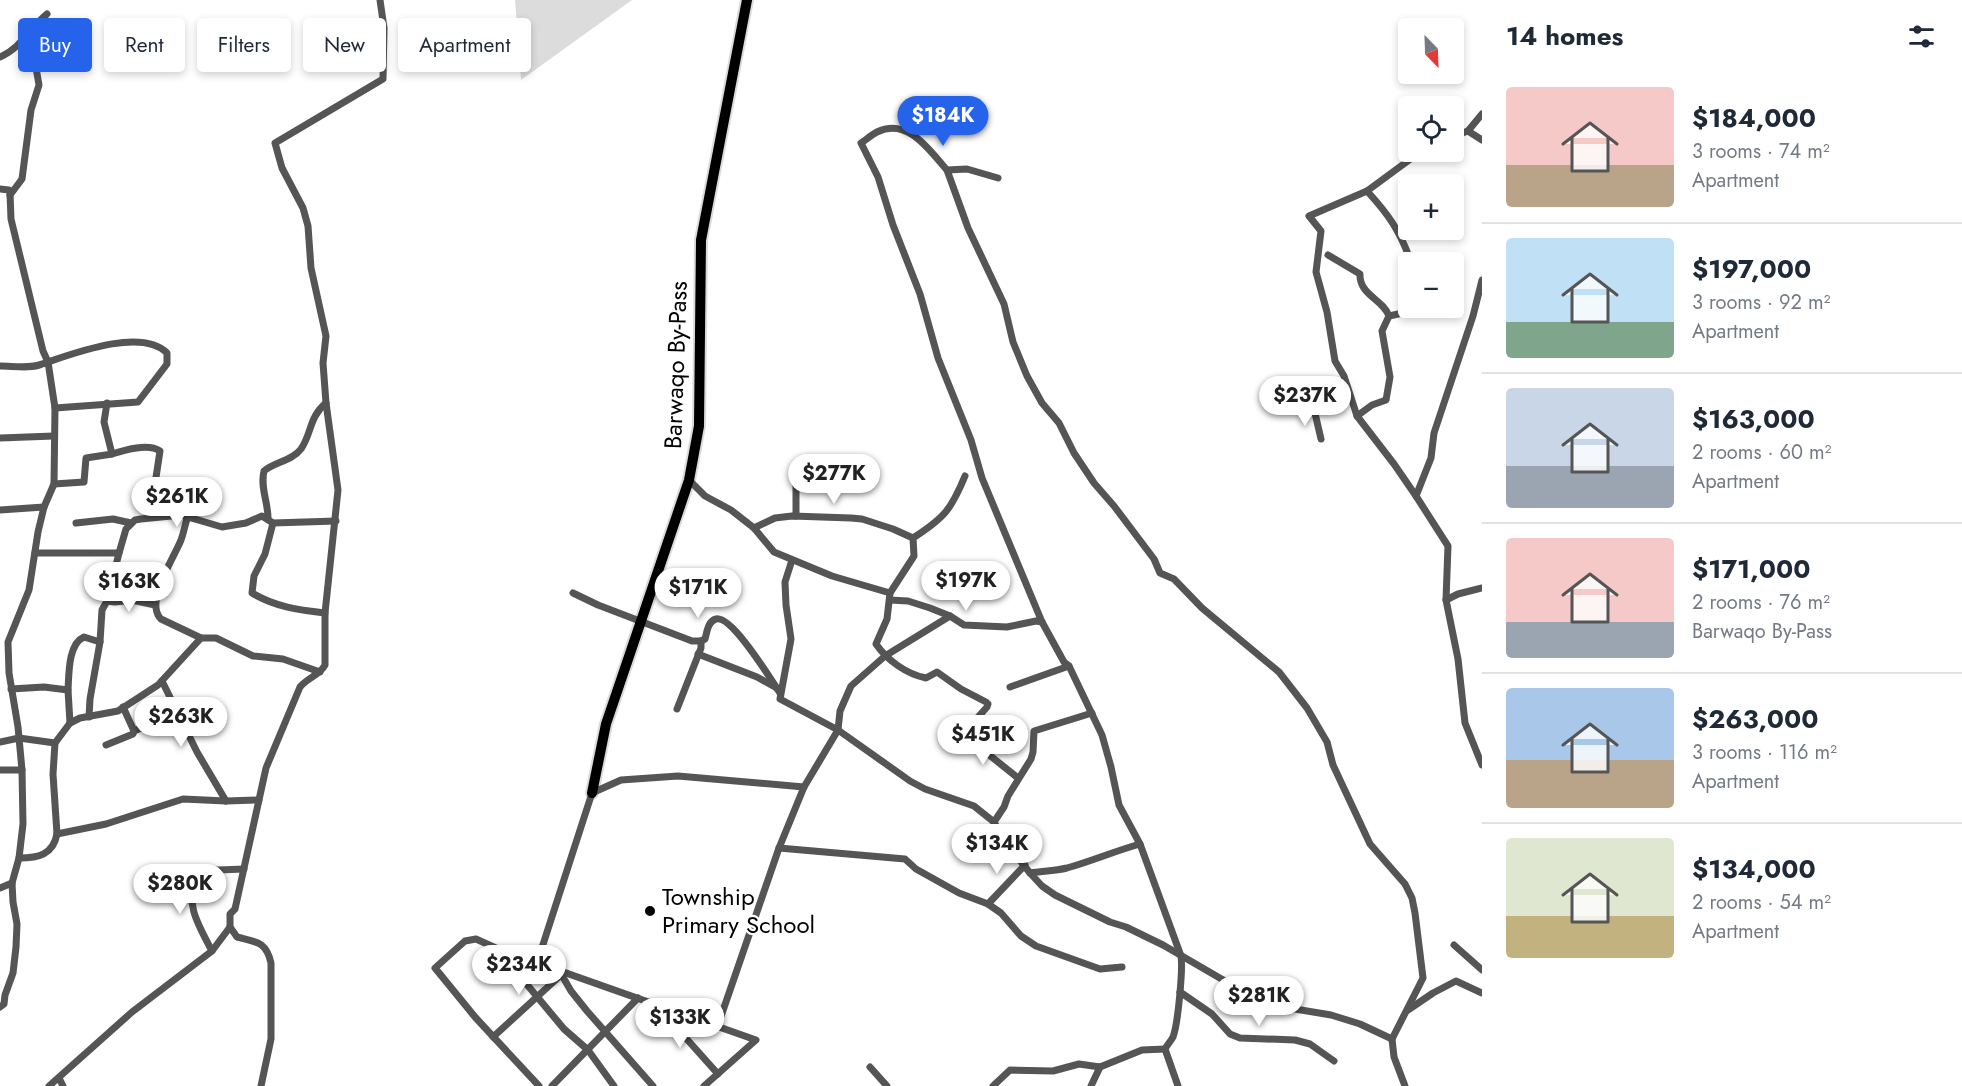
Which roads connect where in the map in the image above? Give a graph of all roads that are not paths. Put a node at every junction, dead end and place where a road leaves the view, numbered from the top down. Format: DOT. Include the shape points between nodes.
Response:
graph roads {
  1 [pos="380,0"];
  2 [pos="747,0"];
  3 [pos="47,14"];
  4 [pos="42,18"];
  5 [pos="18,46"];
  6 [pos="0,57"];
  7 [pos="37,72"];
  8 [pos="1482,114"];
  9 [pos="1468,131"];
  10 [pos="1464,132"];
  11 [pos="1482,140"];
  12 [pos="1406,162"];
  13 [pos="947,170"];
  14 [pos="998,178"];
  15 [pos="0,189"];
  16 [pos="1367,191"];
  17 [pos="10,195"];
  18 [pos="1407,252"];
  19 [pos="1328,255"];
  20 [pos="1482,280"];
  21 [pos="1398,314"];
  22 [pos="1389,316"];
  23 [pos="48,362"];
  24 [pos="0,366"];
  25 [pos="1348,392"];
  26 [pos="107,403"];
  27 [pos="326,403"];
  28 [pos="55,408"];
  29 [pos="1357,416"];
  30 [pos="54,436"];
  31 [pos="0,438"];
  32 [pos="1321,439"];
  33 [pos="112,454"];
  34 [pos="796,469"];
  35 [pos="965,476"];
  36 [pos="689,480"];
  37 [pos="54,484"];
  38 [pos="1416,496"];
  39 [pos="44,507"];
  40 [pos="0,510"];
  41 [pos="188,516"];
  42 [pos="796,516"];
  43 [pos="150,517"];
  44 [pos="336,520"];
  45 [pos="270,521"];
  46 [pos="76,523"];
  47 [pos="131,523"];
  48 [pos="754,528"];
  49 [pos="913,538"];
  50 [pos="35,553"];
  51 [pos="119,553"];
  52 [pos="792,560"];
  53 [pos="1482,588"];
  54 [pos="573,593"];
  55 [pos="890,596"];
  56 [pos="1446,600"];
  57 [pos="107,601"];
  58 [pos="155,604"];
  59 [pos="325,613"];
  60 [pos="950,616"];
  61 [pos="641,622"];
  62 [pos="1042,622"];
  63 [pos="201,638"];
  64 [pos="701,641"];
  65 [pos="100,642"];
  66 [pos="698,654"];
  67 [pos="885,656"];
  68 [pos="1069,666"];
  69 [pos="4,667"];
  70 [pos="320,672"];
  71 [pos="162,681"];
  72 [pos="1010,687"];
  73 [pos="11,689"];
  74 [pos="68,690"];
  75 [pos="779,691"];
  76 [pos="123,707"];
  77 [pos="677,709"];
  78 [pos="178,712"];
  79 [pos="201,712"];
  80 [pos="1092,713"];
  81 [pos="89,717"];
  82 [pos="182,720"];
  83 [pos="70,723"];
  84 [pos="838,730"];
  85 [pos="134,731"];
  86 [pos="19,738"];
  87 [pos="0,742"];
  88 [pos="55,742"];
  89 [pos="106,745"];
  90 [pos="1482,765"];
  91 [pos="0,770"];
  92 [pos="22,770"];
  93 [pos="1018,777"];
  94 [pos="804,787"];
  95 [pos="592,793"];
  96 [pos="259,800"];
  97 [pos="226,801"];
  98 [pos="994,822"];
  99 [pos="57,834"];
  100 [pos="1140,844"];
  101 [pos="779,848"];
  102 [pos="19,858"];
  103 [pos="1025,865"];
  104 [pos="244,869"];
  105 [pos="1030,873"];
  106 [pos="12,883"];
  107 [pos="0,888"];
  108 [pos="988,904"];
  109 [pos="230,927"];
  110 [pos="1454,945"];
  111 [pos="212,951"];
  112 [pos="509,952"];
  113 [pos="1181,956"];
  114 [pos="537,963"];
  115 [pos="1122,967"];
  116 [pos="1482,970"];
  117 [pos="560,972"];
  118 [pos="1180,992"];
  119 [pos="1482,993"];
  120 [pos="538,995"];
  121 [pos="638,998"];
  122 [pos="0,1006"];
  123 [pos="665,1009"];
  124 [pos="1406,1011"];
  125 [pos="718,1025"];
  126 [pos="607,1032"];
  127 [pos="493,1037"];
  128 [pos="1392,1039"];
  129 [pos="1165,1049"];
  130 [pos="588,1050"];
  131 [pos="1334,1061"];
  132 [pos="870,1067"];
  133 [pos="1100,1067"];
  134 [pos="718,1074"];
  135 [pos="58,1078"];
  136 [pos="49,1086"];
  137 [pos="63,1086"];
  138 [pos="261,1086"];
  139 [pos="539,1086"];
  140 [pos="552,1086"];
  141 [pos="614,1086"];
  142 [pos="653,1086"];
  143 [pos="704,1086"];
  144 [pos="887,1086"];
  145 [pos="993,1086"];
  146 [pos="1091,1086"];
  147 [pos="1178,1086"];
  148 [pos="1405,1086"];
  1 -- 27 [label="street" via="383,79 275,143 308,226 311,268 326,336"];
  2 -- 36 [label="highway, Barwaqo By-Pass" via="701,240 699,426"];
  3 -- 4 [label="street"];
  5 -- 6 [label="street"];
  7 -- 17 [label="street" via="39,85 31,110 22,178"];
  8 -- 9 [label="street"];
  9 -- 10 [label="street"];
  9 -- 11 [label="street"];
  12 -- 16 [label="street"];
  13 -- 14 [label="street" via="968,169"];
  13 -- 62 [label="street" via="914,134 889,129 861,143 878,177 982,478"];
  13 -- 124 [label="street" via="968,228 1004,304 1027,376 1074,453 1160,573 1174,579 1202,608 1279,672 1307,708 1370,844 1405,884 1415,913 1423,978"];
  15 -- 17 [label="street" via="9,190"];
  16 -- 18 [label="street" via="1393,221"];
  16 -- 25 [label="street" via="1309,216 1321,231 1316,272 1328,312 1335,361"];
  17 -- 23 [label="street" via="11,219"];
  19 -- 22 [label="street" via="1360,274 1368,295 1387,309"];
  20 -- 38 [label="street" via="1434,433 1431,458"];
  21 -- 22 [label="street"];
  22 -- 29 [label="street" via="1382,331 1390,377 1386,400"];
  23 -- 24 [label="street"];
  23 -- 26 [label="street" via="89,348 134,341 160,346 167,353 167,364 138,402"];
  23 -- 28 [label="street"];
  25 -- 29 [label="street"];
  25 -- 32 [label="street" via="1314,409"];
  26 -- 28 [label="street"];
  26 -- 33 [label="street" via="104,422"];
  27 -- 44 [label="street" via="338,490"];
  27 -- 45 [label="street" via="316,411 301,449 264,471 262,483"];
  28 -- 30 [label="street"];
  29 -- 38 [label="street"];
  30 -- 31 [label="street"];
  30 -- 37 [label="street"];
  33 -- 37 [label="street" via="86,458 84,482"];
  33 -- 43 [label="street" via="139,448 160,451"];
  34 -- 42 [label="street"];
  35 -- 49 [label="street" via="949,509"];
  36 -- 48 [label="street" via="705,496"];
  36 -- 61 [label="highway, Barwaqo By-Pass"];
  37 -- 39 [label="street"];
  38 -- 56 [label="street" via="1448,546"];
  39 -- 40 [label="street"];
  39 -- 50 [label="street"];
  41 -- 43 [label="street"];
  41 -- 45 [label="street" via="222,527 246,524 262,516"];
  41 -- 58 [label="street"];
  42 -- 48 [label="street" via="775,518"];
  42 -- 49 [label="street" via="862,519"];
  43 -- 47 [label="street"];
  44 -- 45 [label="street"];
  44 -- 59 [label="street"];
  45 -- 59 [label="street" via="268,547 254,576 252,593 285,608"];
  46 -- 47 [label="street" via="113,519"];
  47 -- 51 [label="street"];
  48 -- 52 [label="street" via="774,552"];
  49 -- 55 [label="street" via="914,556"];
  50 -- 51 [label="street"];
  50 -- 69 [label="street" via="29,590 8,642"];
  51 -- 57 [label="street"];
  52 -- 55 [label="street"];
  52 -- 75 [label="street" via="785,582 791,639"];
  53 -- 56 [label="street"];
  54 -- 61 [label="street"];
  55 -- 60 [label="street"];
  55 -- 67 [label="street" via="876,644"];
  56 -- 90 [label="street" via="1465,723"];
  57 -- 58 [label="street"];
  57 -- 65 [label="street" via="102,610"];
  58 -- 63 [label="street" via="161,619"];
  59 -- 70 [label="street" via="325,665"];
  60 -- 62 [label="street" via="964,626 1007,627"];
  60 -- 67 [label="street"];
  61 -- 64 [label="street"];
  61 -- 95 [label="highway, Barwaqo By-Pass" via="606,724"];
  62 -- 68 [label="street"];
  63 -- 70 [label="street" via="216,638 253,656 283,660"];
  63 -- 71 [label="street"];
  64 -- 66 [label="street"];
  64 -- 75 [label="street" via="713,620 726,621"];
  65 -- 74 [label="street" via="84,637 79,640 70,661"];
  65 -- 81 [label="street"];
  66 -- 75 [label="street" via="757,677"];
  66 -- 77 [label="street"];
  67 -- 84 [label="street" via="851,686 840,711"];
  67 -- 93 [label="street" via="917,676 926,678 938,672 986,702 987,707 963,734"];
  68 -- 72 [label="street"];
  68 -- 80 [label="street"];
  69 -- 73 [label="street"];
  70 -- 96 [label="street" via="303,683 294,698 266,768"];
  71 -- 76 [label="street"];
  71 -- 78 [label="street"];
  73 -- 74 [label="street"];
  73 -- 86 [label="street"];
  74 -- 83 [label="street"];
  75 -- 84 [label="street" via="780,699"];
  76 -- 81 [label="street" via="114,713"];
  76 -- 85 [label="street"];
  78 -- 82 [label="street"];
  78 -- 85 [label="street"];
  79 -- 82 [label="street"];
  80 -- 93 [label="street" via="1034,731 1034,752"];
  80 -- 100 [label="street" via="1102,735 1119,805"];
  81 -- 83 [label="street"];
  82 -- 97 [label="street"];
  83 -- 88 [label="street"];
  84 -- 94 [label="street"];
  84 -- 98 [label="street" via="910,782 974,806"];
  85 -- 89 [label="street"];
  86 -- 87 [label="street"];
  86 -- 88 [label="street"];
  86 -- 92 [label="street"];
  88 -- 99 [label="street"];
  91 -- 92 [label="street"];
  92 -- 102 [label="street"];
  93 -- 98 [label="street"];
  94 -- 95 [label="street" via="678,776 621,780"];
  94 -- 101 [label="street"];
  95 -- 114 [label="street"];
  96 -- 97 [label="street"];
  96 -- 104 [label="street"];
  97 -- 99 [label="street" via="183,799 106,824"];
  98 -- 103 [label="street"];
  99 -- 102 [label="street" via="54,845 43,855"];
  100 -- 105 [label="street" via="1069,868"];
  100 -- 113 [label="street"];
  101 -- 108 [label="street" via="905,859 959,893"];
  101 -- 125 [label="street"];
  102 -- 106 [label="street"];
  103 -- 105 [label="street"];
  103 -- 108 [label="street"];
  104 -- 109 [label="street" via="235,909 230,914"];
  104 -- 111 [label="street" via="193,871 192,914"];
  105 -- 113 [label="street" via="1055,895"];
  106 -- 107 [label="street"];
  106 -- 122 [label="street" via="16,947 13,973"];
  108 -- 115 [label="street" via="1036,946 1100,969"];
  109 -- 111 [label="street"];
  109 -- 138 [label="street" via="237,937 261,944 271,963 271,1038"];
  110 -- 116 [label="street"];
  111 -- 135 [label="street" via="132,1012"];
  112 -- 114 [label="street"];
  112 -- 120 [label="street" via="519,975"];
  112 -- 127 [label="street" via="470,940 455,948 435,968"];
  113 -- 118 [label="street"];
  113 -- 128 [label="street" via="1237,988 1289,1008 1360,1024"];
  114 -- 117 [label="street"];
  117 -- 120 [label="street"];
  117 -- 121 [label="street"];
  117 -- 126 [label="street" via="571,991"];
  118 -- 129 [label="street" via="1175,1026"];
  118 -- 131 [label="street" via="1212,1014 1230,1034 1310,1044"];
  119 -- 124 [label="street" via="1456,981"];
  120 -- 127 [label="street"];
  120 -- 130 [label="street" via="564,1029"];
  121 -- 123 [label="street"];
  121 -- 126 [label="street"];
  123 -- 125 [label="street"];
  123 -- 134 [label="street"];
  124 -- 128 [label="street"];
  125 -- 134 [label="street" via="756,1040"];
  126 -- 130 [label="street"];
  126 -- 142 [label="street"];
  127 -- 139 [label="street"];
  128 -- 148 [label="street"];
  129 -- 133 [label="street" via="1142,1050"];
  129 -- 147 [label="street"];
  130 -- 140 [label="street"];
  130 -- 141 [label="street"];
  132 -- 144 [label="street"];
  133 -- 145 [label="street" via="1079,1064 1053,1071 1010,1070"];
  133 -- 146 [label="street"];
  134 -- 143 [label="street"];
  135 -- 136 [label="street"];
  135 -- 137 [label="street"];
}
